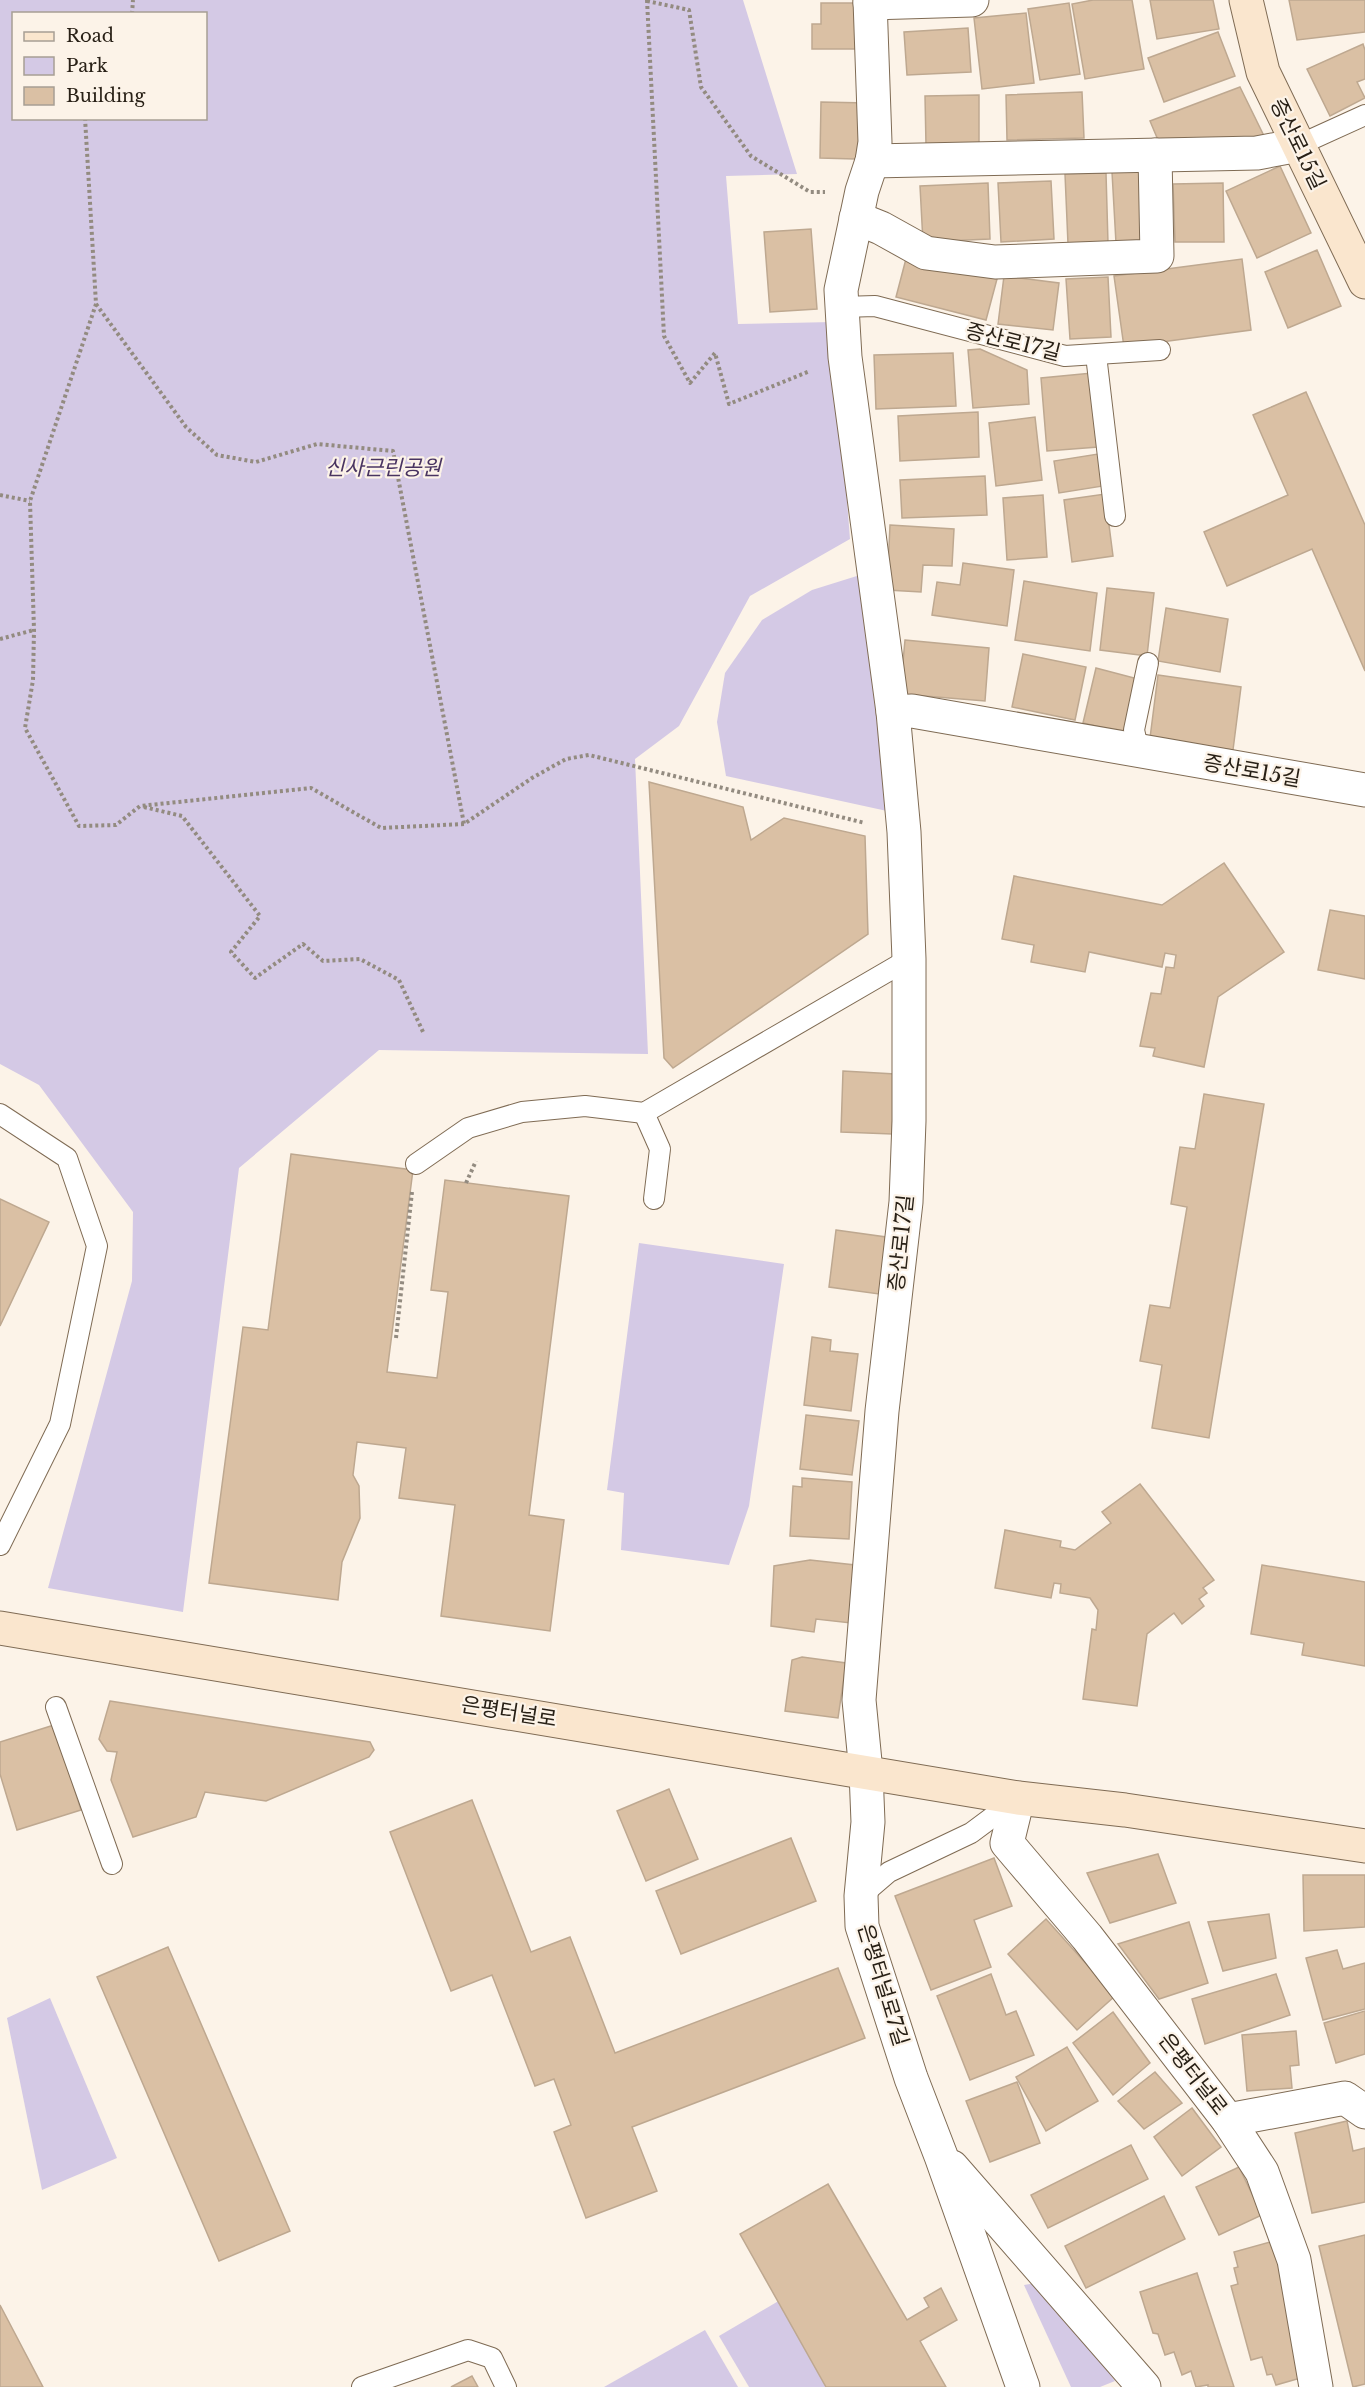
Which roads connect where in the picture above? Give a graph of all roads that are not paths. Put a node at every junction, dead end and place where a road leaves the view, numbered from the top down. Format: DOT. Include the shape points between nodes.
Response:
graph roads {
  1 [pos="972,0"];
  2 [pos="1246,0"];
  3 [pos="870,2"];
  4 [pos="1365,116"];
  5 [pos="1299,145"];
  6 [pos="1155,155"];
  7 [pos="864,190"];
  8 [pos="1365,282"];
  9 [pos="842,307"];
  10 [pos="1160,350"];
  11 [pos="1096,355"];
  12 [pos="1115,516"];
  13 [pos="1148,663"];
  14 [pos="893,712"];
  15 [pos="1139,752"];
  16 [pos="1365,790"];
  17 [pos="909,959"];
  18 [pos="644,1113"];
  19 [pos="0,1114"];
  20 [pos="416,1164"];
  21 [pos="654,1199"];
  22 [pos="0,1545"];
  23 [pos="0,1628"];
  24 [pos="56,1707"];
  25 [pos="866,1772"];
  26 [pos="1018,1798"];
  27 [pos="1365,1846"];
  28 [pos="112,1864"];
  29 [pos="861,1896"];
  30 [pos="1365,2112"];
  31 [pos="1228,2120"];
  32 [pos="941,2156"];
  33 [pos="362,2387"];
  34 [pos="506,2387"];
  35 [pos="1023,2387"];
  36 [pos="1144,2387"];
  37 [pos="1316,2387"];
  1 -- 3 [label="street, 증산로17길"];
  2 -- 5 [label="main road, 증산로15길" via="1263,72"];
  3 -- 7 [label="street, 증산로17길" via="875,142"];
  4 -- 5 [label="lane"];
  5 -- 6 [label="street" via="1257,153"];
  5 -- 8 [label="main road, 증산로15길"];
  6 -- 7 [label="street"];
  6 -- 7 [label="street" via="1157,256 995,262 926,253 881,228"];
  7 -- 9 [label="street, 증산로17길" via="841,290"];
  9 -- 11 [label="lane, 증산로17길" via="875,306 1065,356"];
  9 -- 14 [label="street, 증산로17길" via="845,357"];
  10 -- 11 [label="lane, 증산로17길"];
  11 -- 12 [label="lane"];
  13 -- 15 [label="lane" via="1134,730"];
  14 -- 15 [label="street" via="912,711"];
  14 -- 17 [label="street, 증산로17길" via="904,832"];
  15 -- 16 [label="street, 증산로15길"];
  17 -- 18 [label="lane"];
  17 -- 25 [label="street, 증산로17길" via="906,1202 882,1410 859,1700"];
  18 -- 20 [label="lane" via="585,1106 522,1112 468,1128"];
  18 -- 21 [label="lane" via="660,1149"];
  19 -- 22 [label="lane" via="67,1158 97,1246 60,1424"];
  23 -- 25 [label="main road, 은평터널로"];
  24 -- 28 [label="lane"];
  25 -- 26 [label="main road, 은평터널로"];
  25 -- 29 [label="street, 은평터널로7길" via="868,1822"];
  26 -- 27 [label="main road, 은평터널로"];
  26 -- 29 [label="lane" via="971,1833 889,1872"];
  26 -- 31 [label="street, 은평터널로" via="1007,1843 1087,1937"];
  29 -- 32 [label="street, 은평터널로7길" via="862,1926 911,2078"];
  30 -- 31 [label="street" via="1346,2098"];
  31 -- 37 [label="street, 은평터널로" via="1262,2172 1294,2260"];
  32 -- 35 [label="street, 은평터널로7길"];
  32 -- 36 [label="street, 은평터널로7길"];
  33 -- 34 [label="lane" via="468,2350 492,2358"];
}
